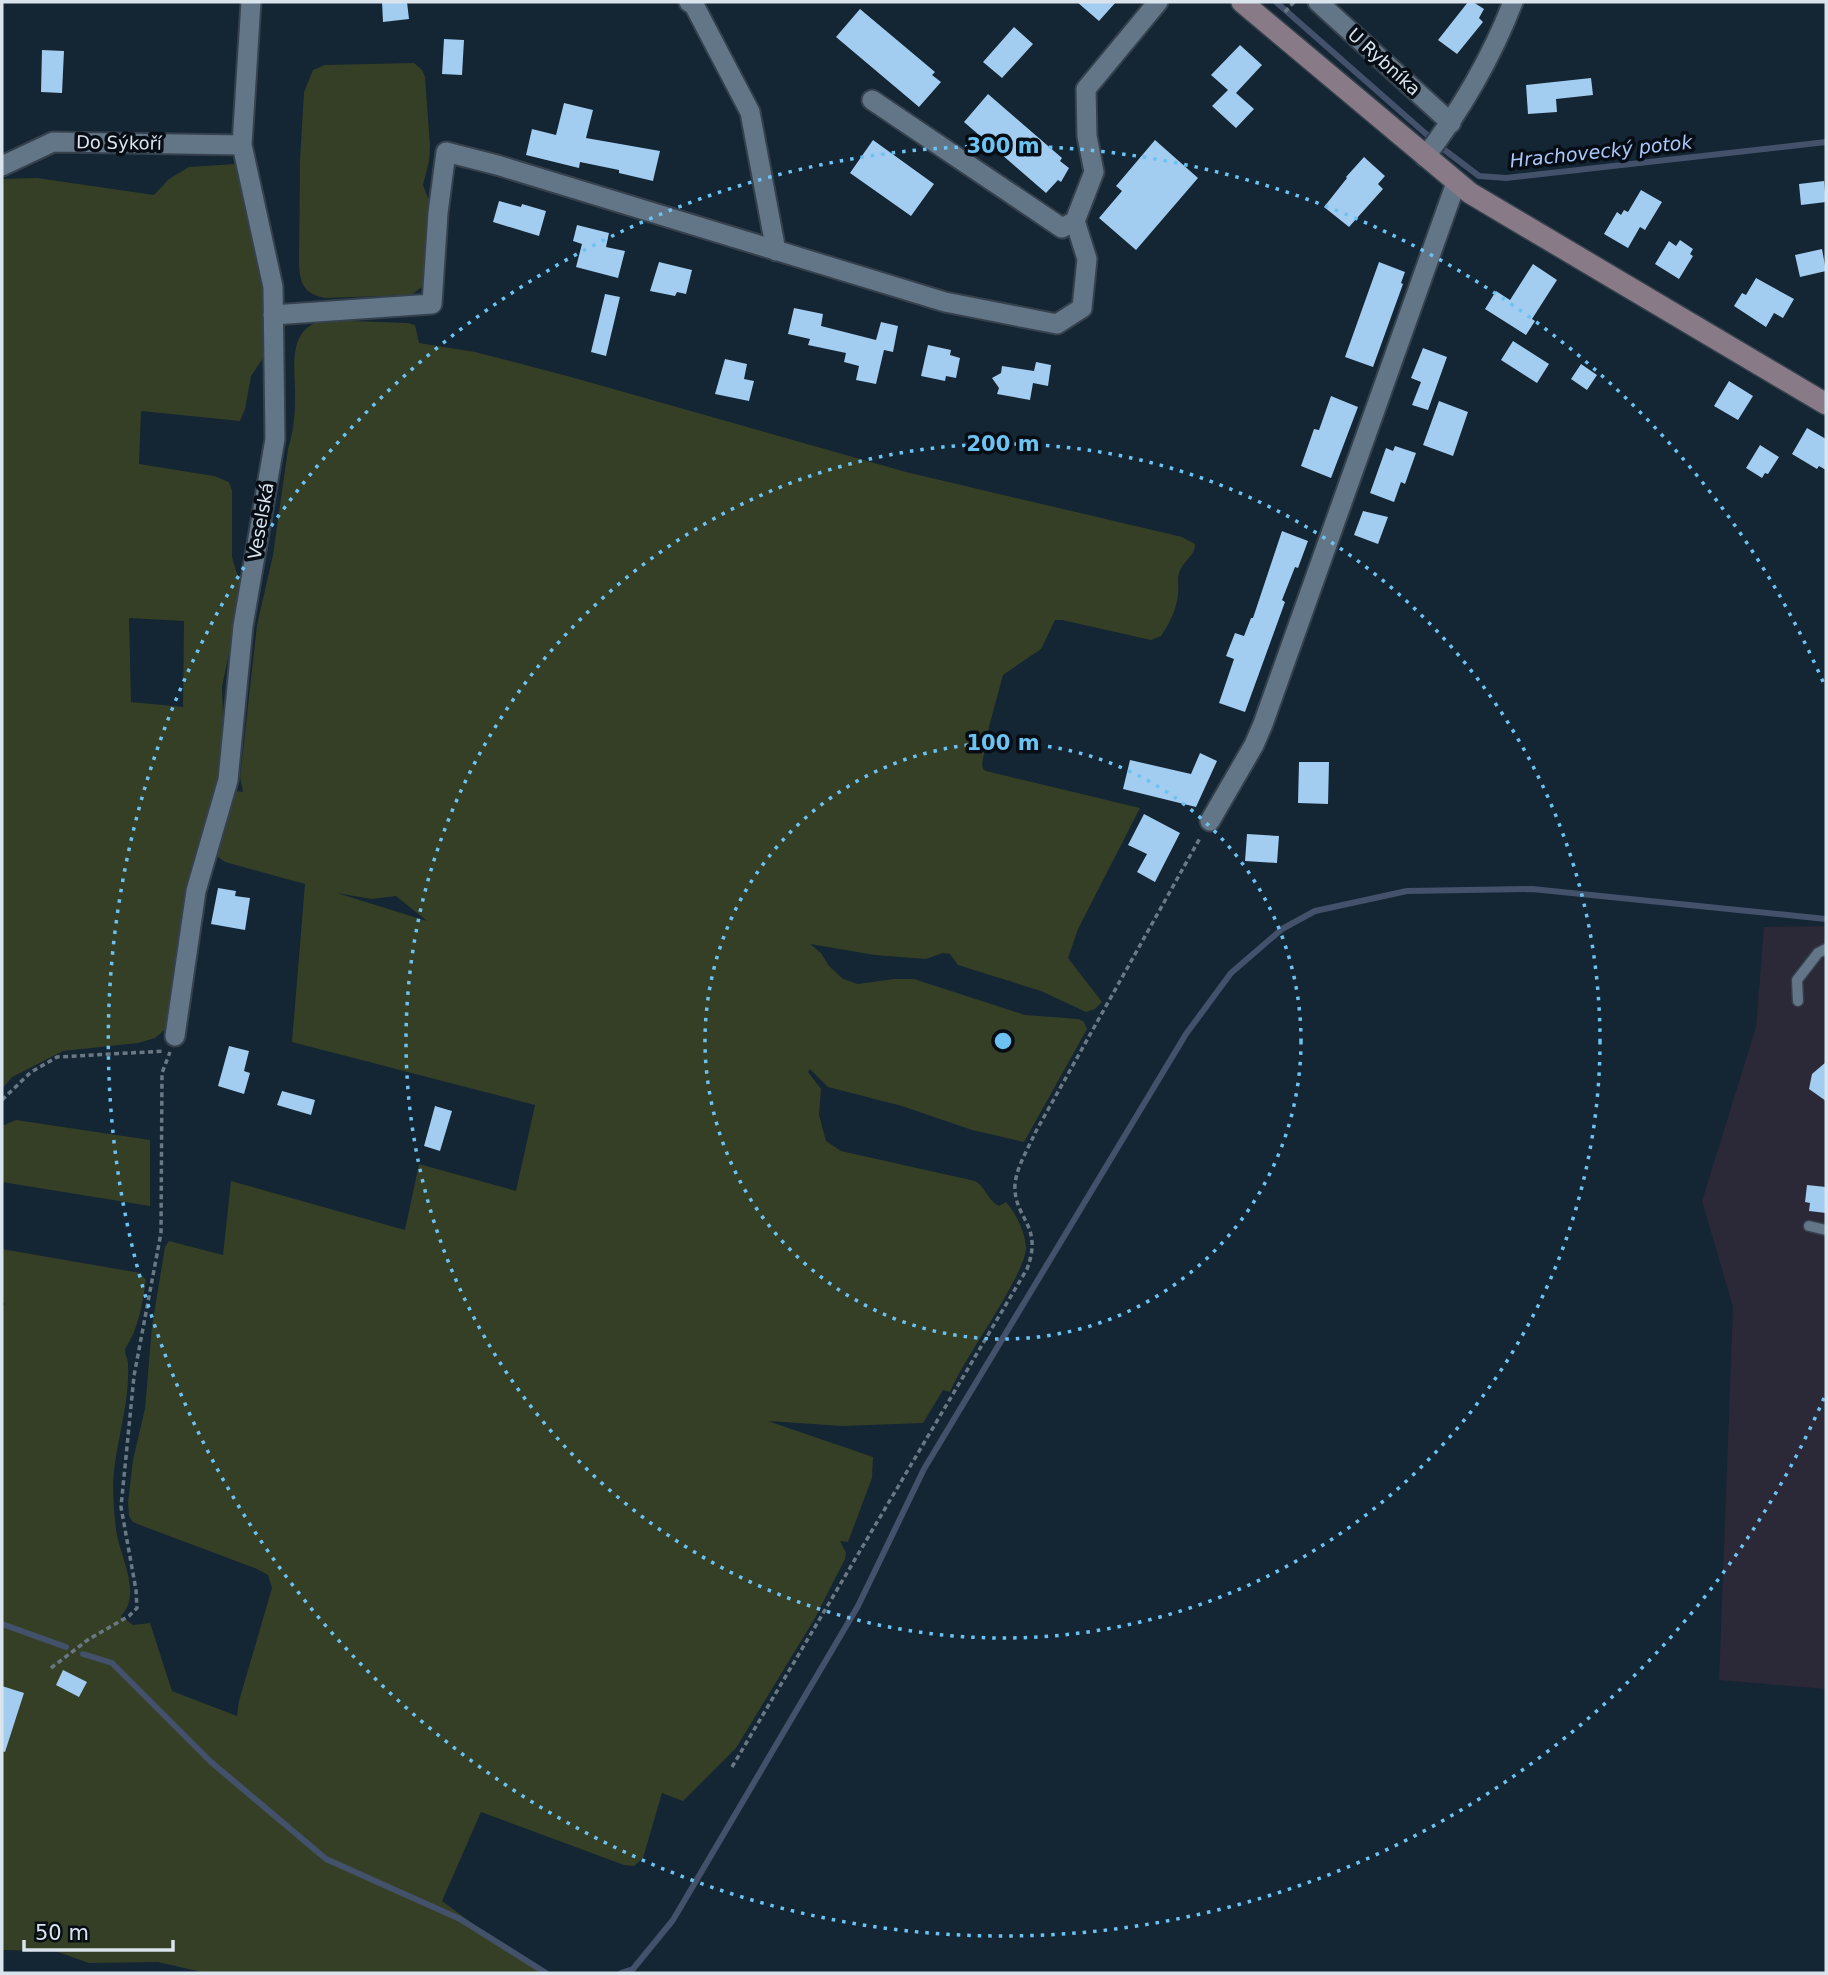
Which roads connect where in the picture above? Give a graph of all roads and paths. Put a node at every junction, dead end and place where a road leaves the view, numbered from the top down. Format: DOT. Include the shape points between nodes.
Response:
graph roads {
  1 [pos="251,2"];
  2 [pos="689,2"];
  3 [pos="1158,2"];
  4 [pos="1242,2"];
  5 [pos="1318,2"];
  6 [pos="1513,2"];
  7 [pos="1293,3"];
  8 [pos="1282,15"];
  9 [pos="872,100"];
  10 [pos="1438,141"];
  11 [pos="242,145"];
  12 [pos="2,166"];
  13 [pos="1456,183"];
  14 [pos="1074,221"];
  15 [pos="776,251"];
  16 [pos="273,315"];
  17 [pos="1826,404"];
  18 [pos="1209,821"];
  19 [pos="1826,949"];
  20 [pos="1798,1001"];
  21 [pos="173,1044"];
  22 [pos="2,1100"];
  23 [pos="1809,1226"];
  24 [pos="1826,1230"];
  25 [pos="51,1668"];
  26 [pos="732,1767"];
  1 -- 11 [label="street, Veselská"];
  2 -- 15 [label="street" via="750,113"];
  3 -- 14 [label="street" via="1086,89 1087,136 1094,172"];
  4 -- 10 [label="street"];
  5 -- 10 [label="street, U Rybníka"];
  6 -- 10 [label="street"];
  7 -- 8 [label="path"];
  9 -- 14 [label="street" via="1062,228"];
  10 -- 13 [label="street"];
  11 -- 12 [label="street, Do Sýkoří" via="53,142"];
  11 -- 16 [label="street, Veselská" via="273,287"];
  13 -- 17 [label="street"];
  13 -- 18 [label="street" via="1264,724"];
  14 -- 15 [label="street" via="1087,259 1082,309 1057,324 945,302"];
  15 -- 16 [label="street" via="446,152 432,304"];
  16 -- 21 [label="street, Veselská" via="275,439 243,626 228,780 195,891"];
  18 -- 26 [label="path" via="1021,1163 1015,1193 1033,1241 1027,1269"];
  19 -- 20 [label="lane" via="1797,981"];
  21 -- 22 [label="path" via="57,1057 32,1072"];
  21 -- 25 [label="path" via="162,1073 161,1233 134,1376 121,1507 137,1608"];
  23 -- 24 [label="lane"];
}
